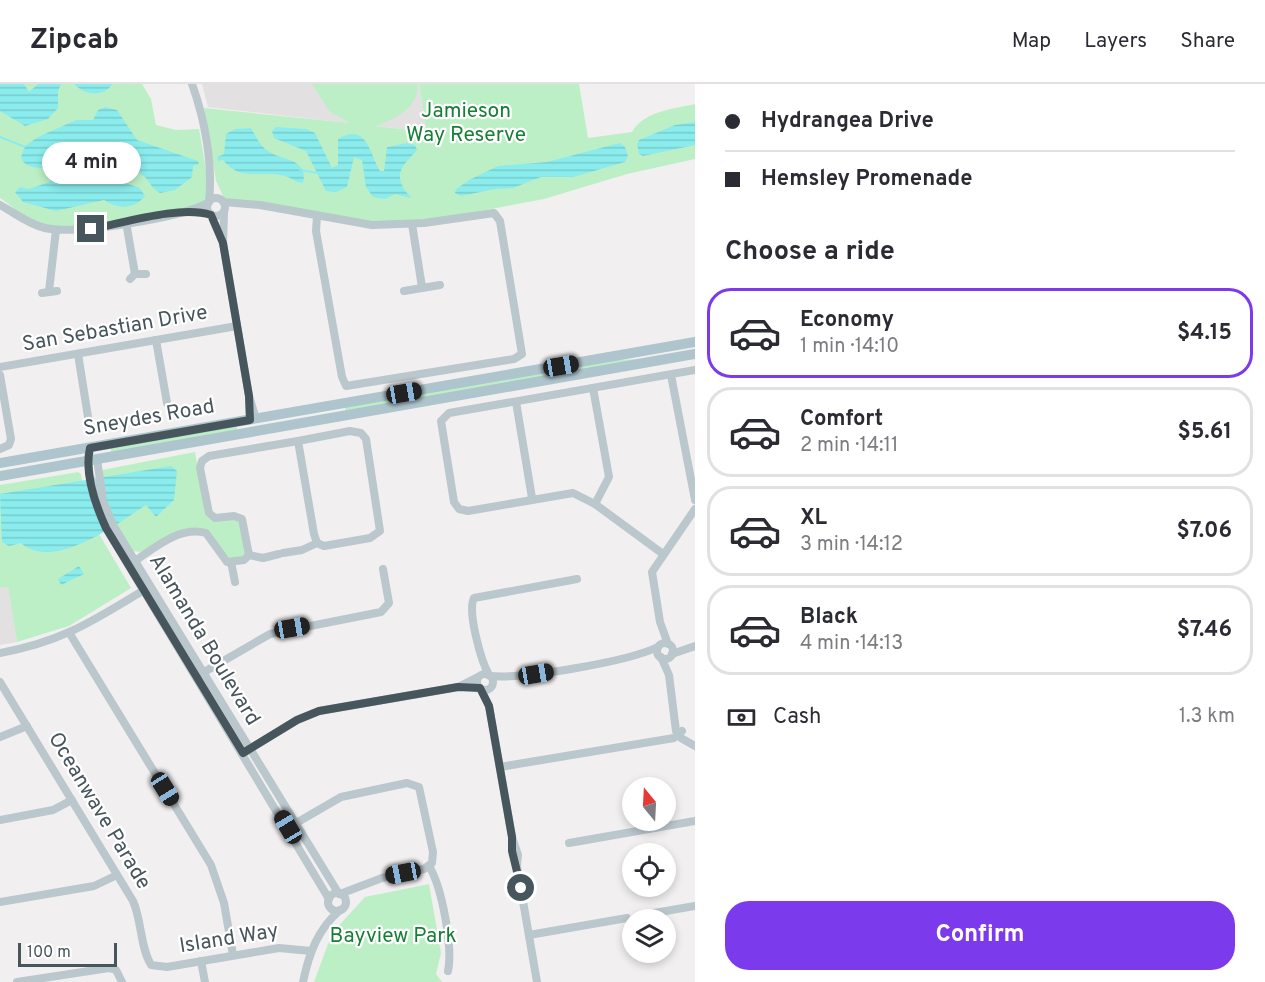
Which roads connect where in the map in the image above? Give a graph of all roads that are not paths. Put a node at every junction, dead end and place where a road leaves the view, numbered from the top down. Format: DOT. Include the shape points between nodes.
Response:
graph roads {
  1 [pos="192,84"];
  2 [pos="210,172"];
  3 [pos="0,200"];
  4 [pos="208,202"];
  5 [pos="0,205"];
  6 [pos="224,206"];
  7 [pos="9,210"];
  8 [pos="184,212"];
  9 [pos="211,214"];
  10 [pos="317,216"];
  11 [pos="126,222"];
  12 [pos="412,224"];
  13 [pos="56,230"];
  14 [pos="223,243"];
  15 [pos="146,274"];
  16 [pos="440,285"];
  17 [pos="422,287"];
  18 [pos="404,291"];
  19 [pos="50,292"];
  20 [pos="237,326"];
  21 [pos="156,340"];
  22 [pos="695,342"];
  23 [pos="78,354"];
  24 [pos="695,354"];
  25 [pos="0,367"];
  26 [pos="695,370"];
  27 [pos="0,375"];
  28 [pos="671,375"];
  29 [pos="593,388"];
  30 [pos="516,402"];
  31 [pos="168,404"];
  32 [pos="88,418"];
  33 [pos="253,419"];
  34 [pos="255,431"];
  35 [pos="298,441"];
  36 [pos="90,448"];
  37 [pos="0,449"];
  38 [pos="92,460"];
  39 [pos="0,463"];
  40 [pos="0,476"];
  41 [pos="532,498"];
  42 [pos="695,500"];
  43 [pos="595,504"];
  44 [pos="695,509"];
  45 [pos="317,543"];
  46 [pos="663,554"];
  47 [pos="249,555"];
  48 [pos="231,562"];
  49 [pos="132,563"];
  50 [pos="383,569"];
  51 [pos="577,579"];
  52 [pos="235,582"];
  53 [pos="147,588"];
  54 [pos="660,622"];
  55 [pos="70,634"];
  56 [pos="669,644"];
  57 [pos="694,646"];
  58 [pos="658,647"];
  59 [pos="480,651"];
  60 [pos="0,653"];
  61 [pos="671,655"];
  62 [pos="636,656"];
  63 [pos="661,657"];
  64 [pos="200,675"];
  65 [pos="669,675"];
  66 [pos="490,676"];
  67 [pos="479,677"];
  68 [pos="516,677"];
  69 [pos="0,682"];
  70 [pos="492,686"];
  71 [pos="458,687"];
  72 [pos="480,689"];
  73 [pos="489,706"];
  74 [pos="27,726"];
  75 [pos="679,733"];
  76 [pos="0,737"];
  77 [pos="695,744"];
  78 [pos="246,751"];
  79 [pos="500,767"];
  80 [pos="72,800"];
  81 [pos="0,820"];
  82 [pos="695,820"];
  83 [pos="291,826"];
  84 [pos="569,843"];
  85 [pos="429,866"];
  86 [pos="117,875"];
  87 [pos="342,896"];
  88 [pos="329,901"];
  89 [pos="0,902"];
  90 [pos="695,906"];
  91 [pos="676,909"];
  92 [pos="340,910"];
  93 [pos="622,919"];
  94 [pos="324,924"];
  95 [pos="529,935"];
  96 [pos="311,951"];
  97 [pos="233,956"];
  98 [pos="201,961"];
  99 [pos="151,965"];
  100 [pos="448,971"];
  101 [pos="40,980"];
  102 [pos="17,982"];
  103 [pos="123,982"];
  104 [pos="205,982"];
  105 [pos="303,982"];
  106 [pos="537,982"];
  1 -- 2 [label="street"];
  2 -- 4 [label="street"];
  2 -- 6 [label="street"];
  3 -- 7 [label="street"];
  4 -- 6 [label="street" via="215,198"];
  4 -- 8 [label="street"];
  4 -- 9 [label="street"];
  5 -- 7 [label="street"];
  6 -- 9 [label="street" via="219,216"];
  6 -- 10 [label="street" via="246,204"];
  6 -- 14 [label="street"];
  7 -- 13 [label="street" via="31,224"];
  8 -- 9 [label="street"];
  8 -- 11 [label="street"];
  9 -- 14 [label="street"];
  10 -- 12 [label="street" via="363,224"];
  10 -- 12 [label="street" via="316,231 344,384 351,387 521,355 497,215"];
  11 -- 13 [label="street" via="79,231"];
  11 -- 15 [label="street" via="133,277"];
  12 -- 17 [label="street"];
  13 -- 19 [label="street"];
  14 -- 20 [label="street"];
  16 -- 17 [label="street"];
  17 -- 18 [label="street"];
  20 -- 21 [label="street, San Sebastian Drive"];
  20 -- 33 [label="street"];
  21 -- 23 [label="street, San Sebastian Drive"];
  21 -- 31 [label="street"];
  22 -- 33 [label="main road, Sneydes Road"];
  23 -- 25 [label="street, San Sebastian Drive"];
  23 -- 32 [label="street"];
  24 -- 34 [label="main road, Sneydes Road"];
  26 -- 28 [label="street"];
  27 -- 37 [label="street" via="10,439 9,445"];
  28 -- 29 [label="street"];
  28 -- 42 [label="street"];
  29 -- 30 [label="street"];
  29 -- 43 [label="street" via="609,477"];
  30 -- 41 [label="street"];
  30 -- 41 [label="street" via="449,413 440,424 456,507 468,511"];
  33 -- 34 [label="main road"];
  33 -- 36 [label="main road, Sneydes Road"];
  34 -- 38 [label="main road, Sneydes Road"];
  35 -- 45 [label="street"];
  35 -- 45 [label="street" via="354,431 366,439 380,531 370,538 328,546"];
  35 -- 47 [label="street" via="209,456 202,461 209,513 215,518 242,519"];
  36 -- 38 [label="main road"];
  36 -- 39 [label="main road, Sneydes Road"];
  38 -- 40 [label="main road, Sneydes Road"];
  38 -- 49 [label="street, Alamanda Boulevard" via="98,510"];
  41 -- 43 [label="street" via="573,493"];
  43 -- 46 [label="street"];
  44 -- 46 [label="street"];
  45 -- 47 [label="street" via="263,558"];
  46 -- 54 [label="street" via="652,572"];
  47 -- 48 [label="street"];
  48 -- 49 [label="street" via="222,557 206,533 198,531 172,537"];
  48 -- 52 [label="street"];
  49 -- 53 [label="street, Alamanda Boulevard"];
  50 -- 64 [label="street" via="389,603 381,612 270,634"];
  51 -- 59 [label="street" via="474,598 472,608"];
  53 -- 55 [label="street"];
  53 -- 64 [label="street, Alamanda Boulevard"];
  54 -- 56 [label="street"];
  54 -- 58 [label="street"];
  55 -- 60 [label="street" via="41,645"];
  55 -- 97 [label="street" via="211,865 224,903"];
  56 -- 57 [label="street"];
  56 -- 58 [label="street"];
  56 -- 61 [label="street"];
  57 -- 61 [label="street"];
  58 -- 62 [label="street"];
  58 -- 63 [label="street"];
  59 -- 66 [label="street"];
  59 -- 67 [label="street"];
  61 -- 63 [label="street"];
  61 -- 65 [label="street"];
  62 -- 63 [label="street"];
  62 -- 68 [label="street"];
  63 -- 65 [label="street"];
  64 -- 78 [label="street, Alamanda Boulevard"];
  65 -- 75 [label="street"];
  66 -- 67 [label="street"];
  66 -- 68 [label="street"];
  66 -- 70 [label="street"];
  67 -- 71 [label="street"];
  67 -- 72 [label="street"];
  68 -- 70 [label="street"];
  69 -- 74 [label="street, Oceanwave Parade"];
  70 -- 72 [label="street"];
  70 -- 73 [label="street"];
  71 -- 72 [label="street"];
  71 -- 78 [label="street" via="319,711"];
  72 -- 73 [label="street"];
  73 -- 79 [label="street"];
  74 -- 76 [label="street"];
  74 -- 80 [label="street, Oceanwave Parade"];
  75 -- 77 [label="street"];
  75 -- 79 [label="street"];
  78 -- 83 [label="street, Alamanda Boulevard"];
  79 -- 95 [label="street"];
  80 -- 81 [label="street" via="47,812"];
  80 -- 86 [label="street, Oceanwave Parade"];
  82 -- 84 [label="street"];
  83 -- 85 [label="street" via="341,796 412,783 421,791 433,858"];
  83 -- 87 [label="street, Alamanda Boulevard"];
  83 -- 88 [label="street, Alamanda Boulevard"];
  85 -- 87 [label="street" via="377,879"];
  85 -- 100 [label="street" via="439,888 450,953"];
  86 -- 89 [label="street" via="87,887"];
  86 -- 99 [label="street, Oceanwave Parade" via="139,915"];
  87 -- 88 [label="street"];
  87 -- 92 [label="street"];
  88 -- 92 [label="street" via="333,910"];
  88 -- 94 [label="street"];
  90 -- 91 [label="street"];
  92 -- 94 [label="street"];
  93 -- 95 [label="street"];
  94 -- 96 [label="street"];
  95 -- 106 [label="street"];
  96 -- 97 [label="street, Island Way" via="285,947"];
  96 -- 105 [label="street"];
  97 -- 98 [label="street, Island Way"];
  98 -- 99 [label="street, Island Way" via="167,967"];
  98 -- 104 [label="street"];
  101 -- 102 [label="street"];
  101 -- 103 [label="street" via="98,968 118,968"];
}
